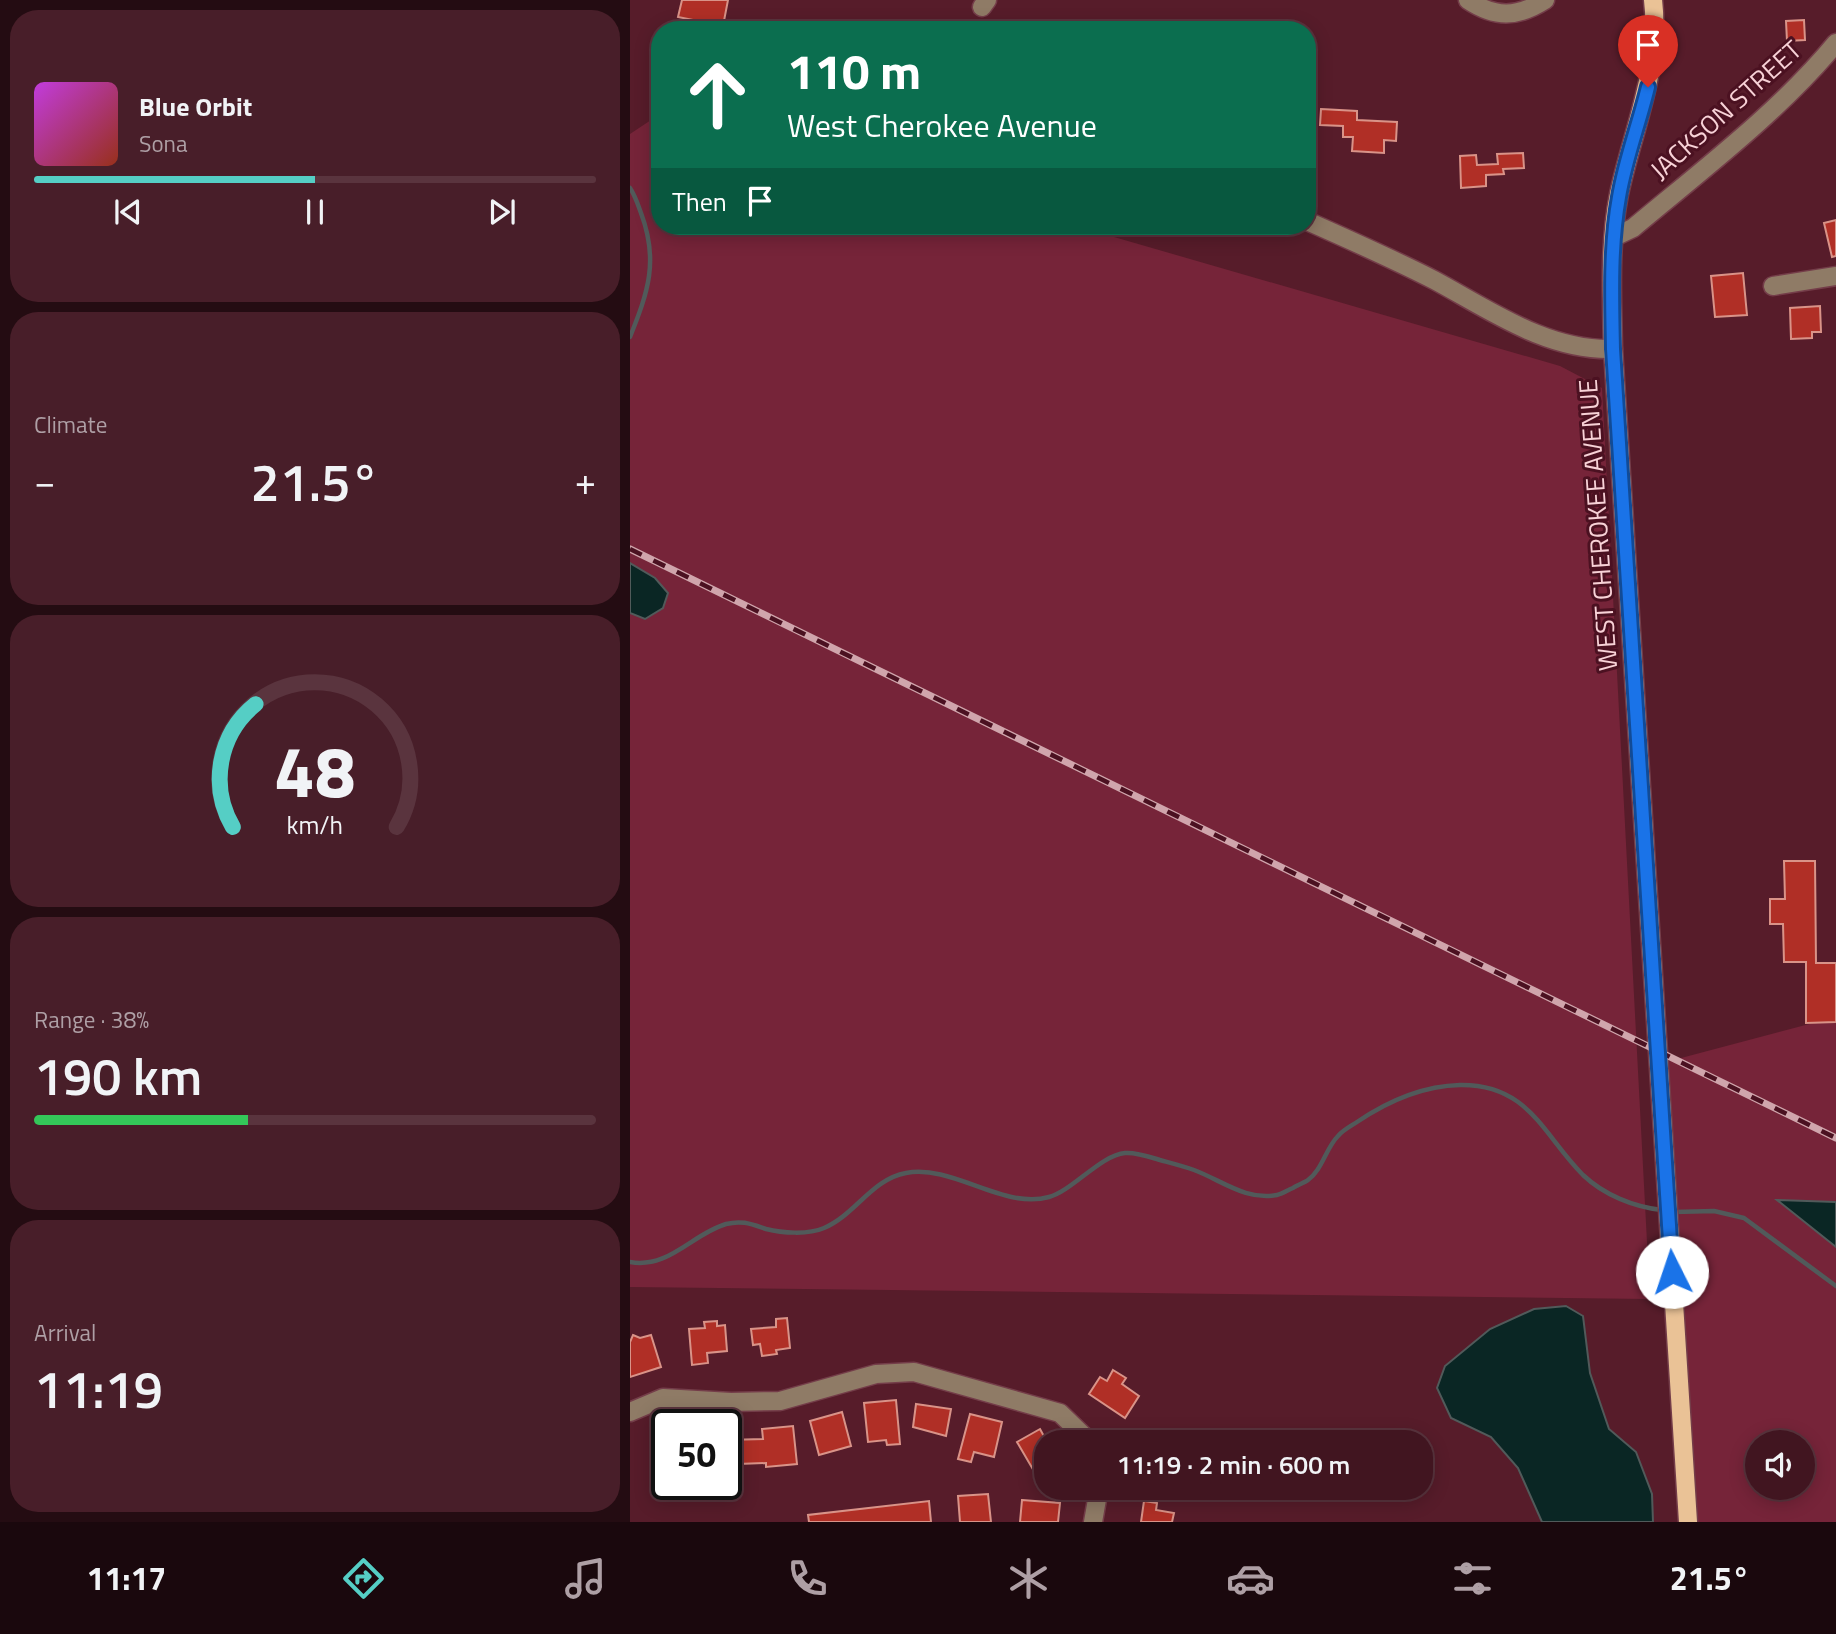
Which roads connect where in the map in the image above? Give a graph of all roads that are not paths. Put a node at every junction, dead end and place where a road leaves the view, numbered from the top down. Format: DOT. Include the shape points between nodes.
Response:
graph roads {
  1 [pos="1468,0"];
  2 [pos="1545,0"];
  3 [pos="1653,0"];
  4 [pos="1836,43"];
  5 [pos="1316,225"];
  6 [pos="1614,237"];
  7 [pos="1836,276"];
  8 [pos="1773,286"];
  9 [pos="1613,349"];
  10 [pos="630,1412"];
  11 [pos="1078,1430"];
  12 [pos="1097,1500"];
  13 [pos="1093,1522"];
  14 [pos="1688,1522"];
  1 -- 2 [label="street" via="1486,12 1513,13"];
  3 -- 6 [label="main road, WEST CHEROKEE AVENUE" via="1652,63 1621,188"];
  4 -- 6 [label="street, JACKSON STREET" via="1734,144 1633,228"];
  5 -- 9 [label="street" via="1558,342"];
  6 -- 9 [label="main road, WEST CHEROKEE AVENUE"];
  7 -- 8 [label="street"];
  9 -- 14 [label="main road, WEST CHEROKEE AVENUE"];
  10 -- 11 [label="street" via="663,1398 780,1401 876,1374 914,1372 1060,1413"];
  12 -- 13 [label="street"];
}
